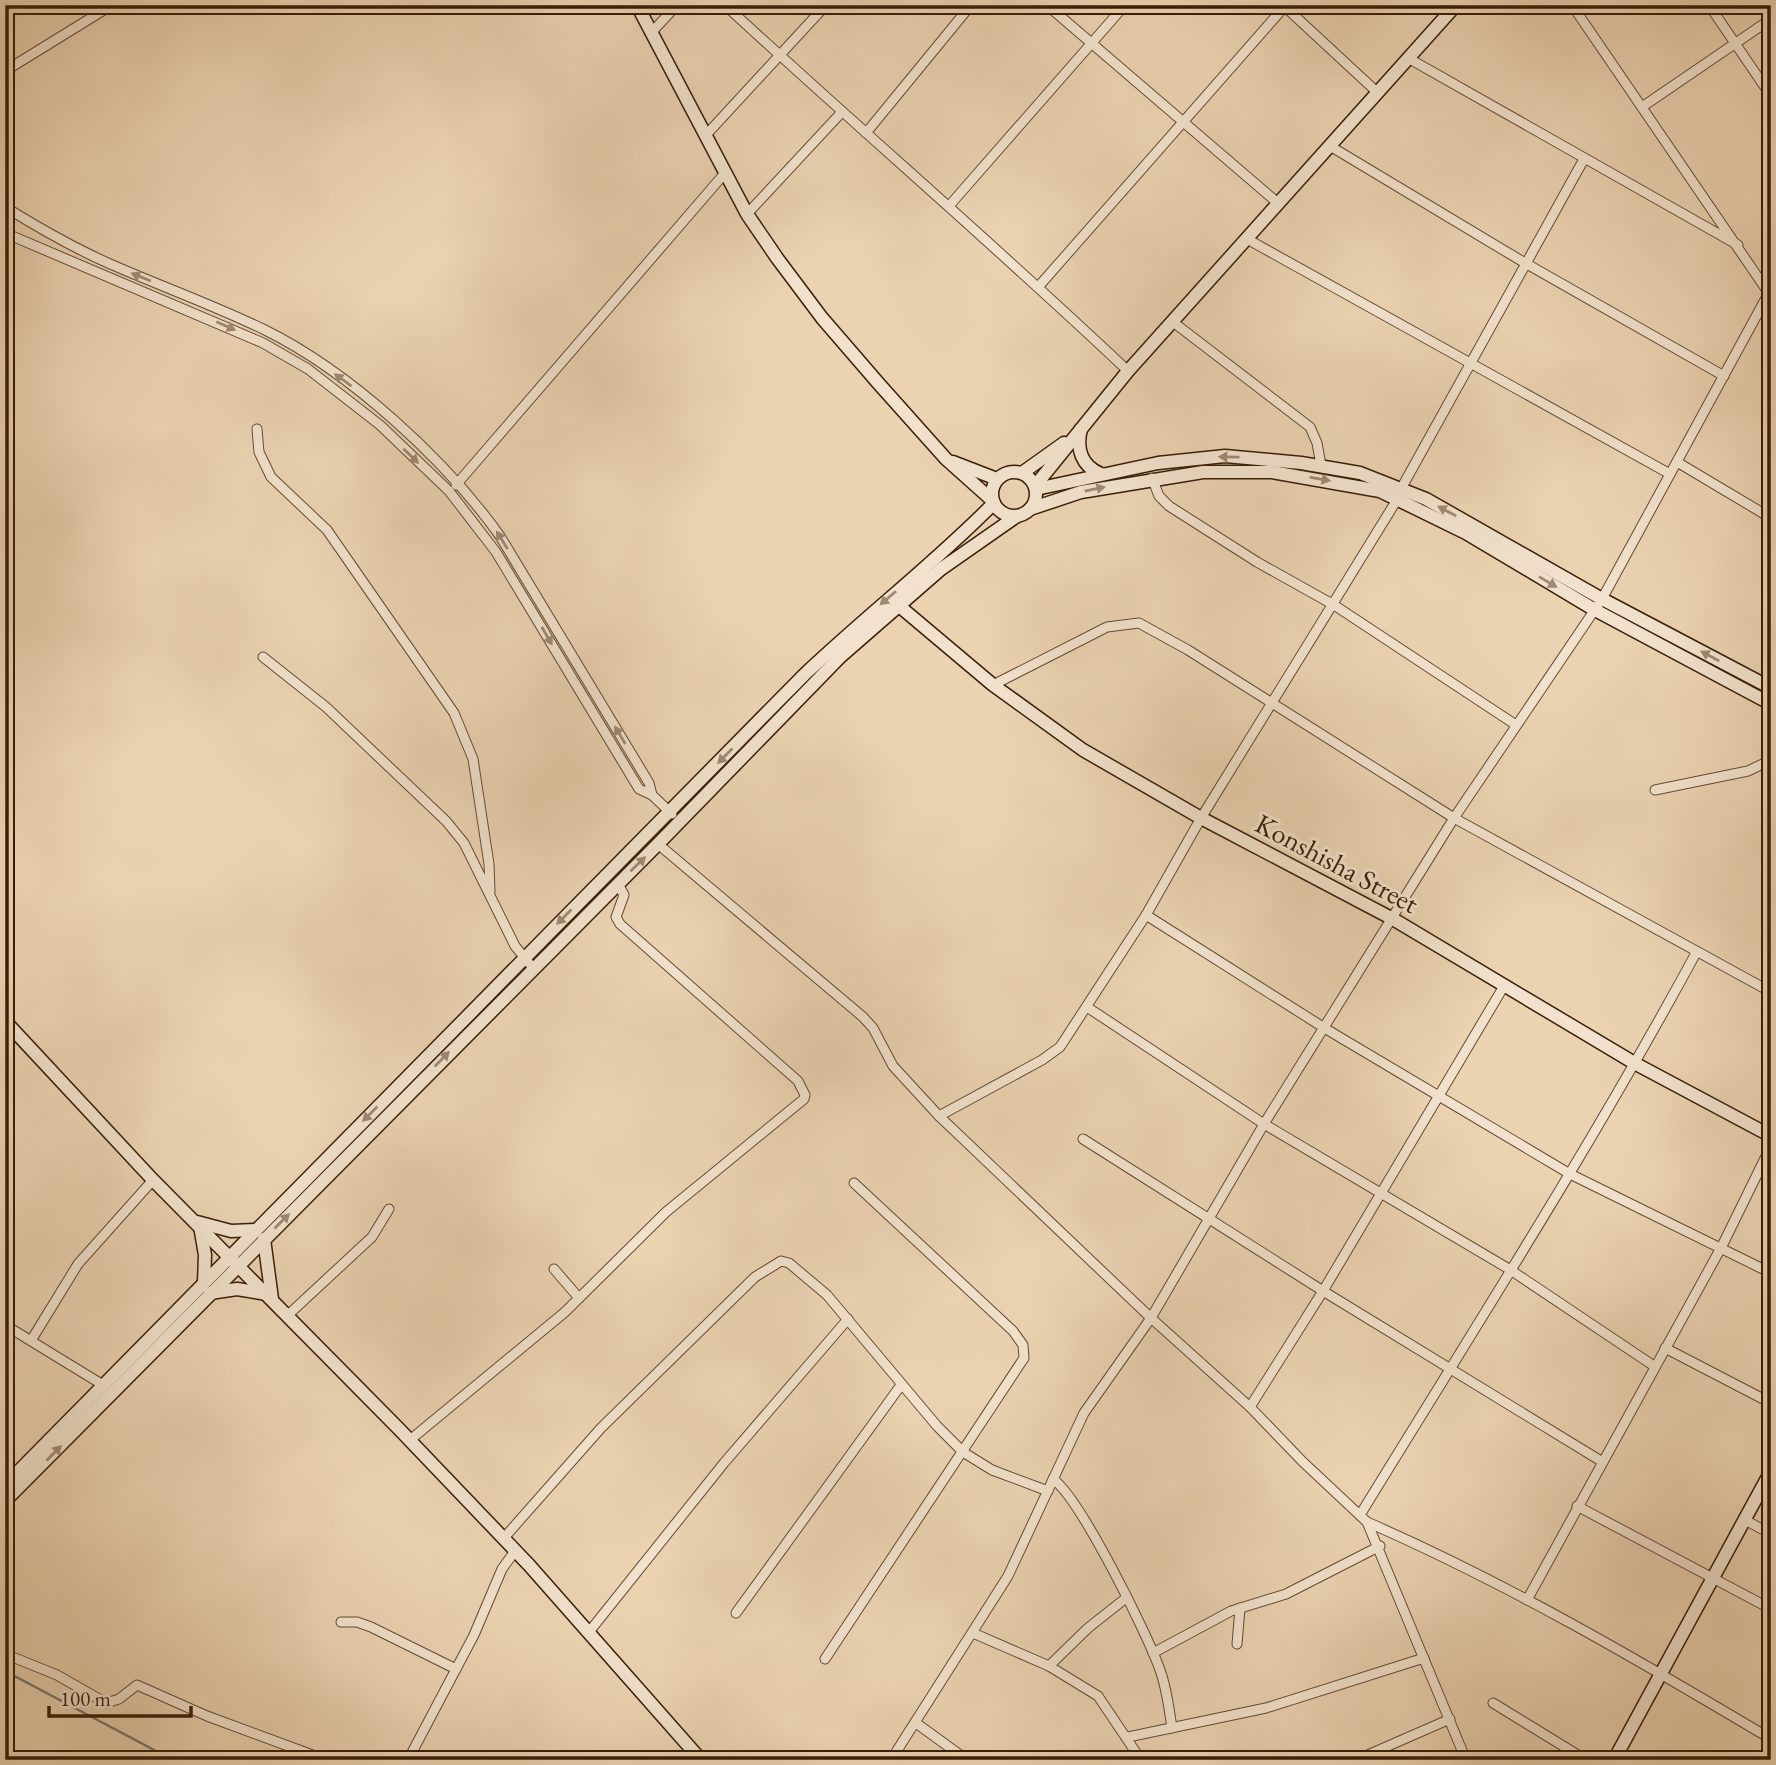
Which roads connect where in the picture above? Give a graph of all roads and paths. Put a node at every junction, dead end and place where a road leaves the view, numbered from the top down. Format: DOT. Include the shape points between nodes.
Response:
graph roads {
  1 [pos="112,5"];
  2 [pos="636,5"];
  3 [pos="677,5"];
  4 [pos="725,5"];
  5 [pos="826,5"];
  6 [pos="971,5"];
  7 [pos="1048,5"];
  8 [pos="1125,5"];
  9 [pos="1456,5"];
  10 [pos="1572,5"];
  11 [pos="1709,5"];
  12 [pos="1285,6"];
  13 [pos="1771,19"];
  14 [pos="651,33"];
  15 [pos="1092,42"];
  16 [pos="1734,43"];
  17 [pos="780,57"];
  18 [pos="1408,58"];
  19 [pos="5,71"];
  20 [pos="1378,93"];
  21 [pos="1771,96"];
  22 [pos="1642,107"];
  23 [pos="841,113"];
  24 [pos="1185,124"];
  25 [pos="866,133"];
  26 [pos="706,135"];
  27 [pos="1330,146"];
  28 [pos="1584,159"];
  29 [pos="725,173"];
  30 [pos="1279,204"];
  31 [pos="949,206"];
  32 [pos="5,207"];
  33 [pos="747,214"];
  34 [pos="5,233"];
  35 [pos="1247,239"];
  36 [pos="1738,245"];
  37 [pos="1525,262"];
  38 [pos="1038,286"];
  39 [pos="1770,291"];
  40 [pos="1173,322"];
  41 [pos="1471,367"];
  42 [pos="1128,370"];
  43 [pos="1724,376"];
  44 [pos="1083,424"];
  45 [pos="257,429"];
  46 [pos="1073,437"];
  47 [pos="946,459"];
  48 [pos="1677,462"];
  49 [pos="1321,465"];
  50 [pos="1021,473"];
  51 [pos="1101,474"];
  52 [pos="1670,474"];
  53 [pos="1152,478"];
  54 [pos="997,479"];
  55 [pos="458,482"];
  56 [pos="1035,487"];
  57 [pos="449,491"];
  58 [pos="1400,493"];
  59 [pos="993,502"];
  60 [pos="1771,502"];
  61 [pos="1030,509"];
  62 [pos="1017,516"];
  63 [pos="1767,516"];
  64 [pos="1599,604"];
  65 [pos="898,605"];
  66 [pos="1334,605"];
  67 [pos="263,657"];
  68 [pos="993,685"];
  69 [pos="1771,688"];
  70 [pos="1273,703"];
  71 [pos="1771,705"];
  72 [pos="1516,725"];
  73 [pos="1771,760"];
  74 [pos="1656,790"];
  75 [pos="652,795"];
  76 [pos="675,817"];
  77 [pos="1201,818"];
  78 [pos="1454,818"];
  79 [pos="658,844"];
  80 [pos="618,884"];
  81 [pos="490,892"];
  82 [pos="1146,915"];
  83 [pos="1393,919"];
  84 [pos="1696,953"];
  85 [pos="528,963"];
  86 [pos="1504,986"];
  87 [pos="1771,992"];
  88 [pos="1087,1007"];
  89 [pos="5,1021"];
  90 [pos="1326,1029"];
  91 [pos="1636,1064"];
  92 [pos="1438,1094"];
  93 [pos="939,1116"];
  94 [pos="1264,1124"];
  95 [pos="1771,1136"];
  96 [pos="1083,1139"];
  97 [pos="1771,1146"];
  98 [pos="1570,1174"];
  99 [pos="153,1180"];
  100 [pos="854,1183"];
  101 [pos="1382,1192"];
  102 [pos="388,1209"];
  103 [pos="1208,1218"];
  104 [pos="197,1224"];
  105 [pos="260,1234"];
  106 [pos="1722,1247"];
  107 [pos="234,1260"];
  108 [pos="554,1269"];
  109 [pos="1509,1269"];
  110 [pos="1771,1273"];
  111 [pos="206,1288"];
  112 [pos="1323,1291"];
  113 [pos="269,1296"];
  114 [pos="579,1298"];
  115 [pos="288,1315"];
  116 [pos="1151,1318"];
  117 [pos="848,1319"];
  118 [pos="5,1325"];
  119 [pos="32,1339"];
  120 [pos="1664,1348"];
  121 [pos="1654,1366"];
  122 [pos="1449,1368"];
  123 [pos="901,1384"];
  124 [pos="103,1385"];
  125 [pos="1771,1403"];
  126 [pos="1251,1407"];
  127 [pos="410,1440"];
  128 [pos="963,1452"];
  129 [pos="1601,1461"];
  130 [pos="1771,1471"];
  131 [pos="1054,1479"];
  132 [pos="6,1484"];
  133 [pos="1048,1491"];
  134 [pos="5,1501"];
  135 [pos="1577,1506"];
  136 [pos="1360,1515"];
  137 [pos="1745,1520"];
  138 [pos="1367,1522"];
  139 [pos="1771,1534"];
  140 [pos="503,1539"];
  141 [pos="1380,1546"];
  142 [pos="515,1551"];
  143 [pos="1714,1576"];
  144 [pos="1126,1598"];
  145 [pos="1527,1600"];
  146 [pos="1240,1608"];
  147 [pos="1771,1609"];
  148 [pos="736,1613"];
  149 [pos="341,1622"];
  150 [pos="589,1632"];
  151 [pos="974,1633"];
  152 [pos="1237,1644"];
  153 [pos="1153,1653"];
  154 [pos="5,1654"];
  155 [pos="1424,1658"];
  156 [pos="825,1659"];
  157 [pos="1049,1667"];
  158 [pos="456,1669"];
  159 [pos="1662,1674"];
  160 [pos="1493,1703"];
  161 [pos="1450,1719"];
  162 [pos="916,1723"];
  163 [pos="1172,1728"];
  164 [pos="1128,1737"];
  165 [pos="1771,1739"];
  166 [pos="326,1760"];
  167 [pos="408,1760"];
  168 [pos="701,1760"];
  169 [pos="891,1760"];
  170 [pos="967,1760"];
  171 [pos="1141,1760"];
  172 [pos="1356,1760"];
  173 [pos="1466,1760"];
  174 [pos="1586,1760"];
  175 [pos="1614,1760"];
  1 -- 19 [label="street"];
  2 -- 14 [label="main road"];
  3 -- 14 [label="street"];
  4 -- 17 [label="street"];
  5 -- 17 [label="street"];
  6 -- 25 [label="street"];
  7 -- 15 [label="street"];
  8 -- 15 [label="street"];
  9 -- 18 [label="main road"];
  10 -- 22 [label="street"];
  11 -- 16 [label="street"];
  12 -- 20 [label="street"];
  12 -- 24 [label="street"];
  13 -- 16 [label="street"];
  14 -- 26 [label="main road"];
  15 -- 24 [label="street"];
  15 -- 31 [label="street"];
  16 -- 21 [label="street"];
  16 -- 22 [label="street"];
  17 -- 23 [label="street"];
  17 -- 26 [label="street"];
  18 -- 20 [label="main road"];
  18 -- 28 [label="street"];
  20 -- 27 [label="main road"];
  22 -- 36 [label="street"];
  23 -- 25 [label="street"];
  23 -- 33 [label="street"];
  24 -- 30 [label="street"];
  24 -- 38 [label="street"];
  25 -- 31 [label="street"];
  26 -- 29 [label="main road"];
  27 -- 30 [label="main road"];
  27 -- 37 [label="street"];
  28 -- 36 [label="street"];
  28 -- 37 [label="street"];
  29 -- 33 [label="main road"];
  29 -- 55 [label="street"];
  30 -- 35 [label="main road"];
  31 -- 38 [label="street"];
  55 -- 32 [label="street, one-way" via="354,388 295,346 108,263"];
  33 -- 47 [label="main road" via="822,318"];
  34 -- 57 [label="street, one-way" via="274,349 351,401"];
  35 -- 40 [label="main road"];
  35 -- 41 [label="street"];
  36 -- 39 [label="street"];
  37 -- 41 [label="street"];
  37 -- 43 [label="street"];
  38 -- 42 [label="street"];
  39 -- 43 [label="street"];
  40 -- 42 [label="main road"];
  40 -- 49 [label="street" via="1310,428"];
  41 -- 52 [label="street"];
  41 -- 58 [label="street"];
  42 -- 44 [label="main road"];
  43 -- 48 [label="street"];
  44 -- 46 [label="main road"];
  44 -- 51 [label="main road" via="1080,453 1089,468"];
  45 -- 81 [label="street" via="259,452 271,477 327,530 454,713 473,759"];
  46 -- 50 [label="main road"];
  46 -- 56 [label="main road"];
  47 -- 54 [label="main road"];
  47 -- 59 [label="main road"];
  48 -- 52 [label="street"];
  48 -- 63 [label="street"];
  49 -- 51 [label="main road, one-way" via="1226,456"];
  49 -- 58 [label="main road" via="1360,473"];
  50 -- 54 [label="main road" via="1008,472"];
  50 -- 56 [label="main road"];
  51 -- 56 [label="main road"];
  52 -- 64 [label="street"];
  53 -- 58 [label="main road, one-way" via="1272,472"];
  61 -- 53 [label="main road, one-way" via="1081,492"];
  53 -- 66 [label="street" via="1168,506"];
  54 -- 59 [label="main road"];
  55 -- 57 [label="street"];
  75 -- 55 [label="street, one-way" via="500,536"];
  56 -- 61 [label="main road"];
  57 -- 75 [label="street, one-way" via="504,564 639,789"];
  58 -- 64 [label="main road" via="1466,534"];
  58 -- 66 [label="street"];
  59 -- 62 [label="main road" via="1004,513"];
  59 -- 76 [label="main road, one-way" via="957,541 842,638"];
  60 -- 63 [label="street"];
  61 -- 62 [label="main road"];
  62 -- 65 [label="main road" via="972,545"];
  69 -- 64 [label="main road, one-way"];
  64 -- 71 [label="main road"];
  64 -- 72 [label="street"];
  65 -- 68 [label="main road, Konshisha Street"];
  65 -- 76 [label="main road"];
  66 -- 70 [label="street"];
  66 -- 72 [label="street"];
  67 -- 81 [label="street" via="326,706 446,821 464,843"];
  68 -- 70 [label="street" via="1107,627 1139,623"];
  68 -- 77 [label="main road, Konshisha Street" via="1083,750"];
  70 -- 77 [label="street"];
  70 -- 78 [label="street"];
  72 -- 78 [label="street"];
  73 -- 74 [label="street" via="1748,771"];
  75 -- 76 [label="street"];
  76 -- 79 [label="main road"];
  76 -- 85 [label="main road, one-way"];
  77 -- 82 [label="street"];
  77 -- 83 [label="main road, Konshisha Street"];
  78 -- 83 [label="street"];
  78 -- 84 [label="street"];
  80 -- 79 [label="main road, one-way"];
  79 -- 93 [label="street" via="863,1017 893,1066"];
  80 -- 85 [label="main road"];
  80 -- 114 [label="street" via="624,895 616,917 620,924 798,1081 805,1095 799,1105 666,1212"];
  81 -- 85 [label="street"];
  82 -- 88 [label="street"];
  82 -- 90 [label="street"];
  83 -- 86 [label="main road, Konshisha Street"];
  83 -- 90 [label="street"];
  84 -- 87 [label="street"];
  84 -- 91 [label="street"];
  85 -- 105 [label="main road"];
  86 -- 91 [label="main road, Konshisha Street"];
  86 -- 92 [label="street"];
  88 -- 93 [label="street" via="1051,1054"];
  88 -- 94 [label="street"];
  89 -- 99 [label="main road"];
  90 -- 92 [label="street"];
  90 -- 94 [label="street"];
  91 -- 95 [label="main road, Konshisha Street"];
  91 -- 98 [label="street"];
  92 -- 98 [label="street"];
  92 -- 101 [label="street"];
  93 -- 116 [label="street"];
  94 -- 101 [label="street"];
  94 -- 103 [label="street"];
  96 -- 103 [label="street"];
  97 -- 106 [label="street"];
  98 -- 106 [label="street"];
  98 -- 109 [label="street"];
  99 -- 104 [label="main road"];
  99 -- 119 [label="street" via="78,1264"];
  100 -- 128 [label="street" via="954,1273 1023,1345 1024,1358"];
  101 -- 109 [label="street"];
  101 -- 112 [label="street"];
  102 -- 115 [label="street" via="372,1237"];
  103 -- 112 [label="street"];
  103 -- 116 [label="street"];
  104 -- 105 [label="main road"];
  104 -- 107 [label="main road"];
  104 -- 111 [label="main road" via="205,1255"];
  105 -- 107 [label="main road"];
  105 -- 113 [label="main road"];
  106 -- 110 [label="street"];
  106 -- 120 [label="street"];
  107 -- 111 [label="main road"];
  107 -- 113 [label="main road"];
  108 -- 114 [label="street"];
  109 -- 121 [label="street"];
  109 -- 122 [label="street"];
  111 -- 113 [label="main road"];
  111 -- 124 [label="main road"];
  134 -- 111 [label="main road, one-way"];
  112 -- 122 [label="street"];
  112 -- 126 [label="street"];
  113 -- 115 [label="main road"];
  114 -- 127 [label="street"];
  115 -- 127 [label="main road"];
  116 -- 126 [label="street"];
  116 -- 131 [label="street" via="1084,1413"];
  117 -- 123 [label="street"];
  117 -- 140 [label="street" via="789,1263 771,1264 601,1428"];
  117 -- 150 [label="street" via="724,1463"];
  118 -- 119 [label="street"];
  119 -- 124 [label="street"];
  120 -- 121 [label="street"];
  120 -- 125 [label="street"];
  121 -- 129 [label="street"];
  122 -- 129 [label="street"];
  122 -- 136 [label="street"];
  123 -- 128 [label="street"];
  123 -- 148 [label="street"];
  124 -- 132 [label="main road"];
  126 -- 136 [label="street"];
  127 -- 140 [label="main road"];
  128 -- 133 [label="street" via="992,1470"];
  128 -- 156 [label="street"];
  129 -- 135 [label="street"];
  130 -- 137 [label="main road"];
  131 -- 133 [label="street"];
  131 -- 144 [label="street" via="1072,1497"];
  133 -- 151 [label="street" via="1009,1576"];
  135 -- 143 [label="street"];
  135 -- 145 [label="street"];
  136 -- 138 [label="street"];
  137 -- 139 [label="street"];
  137 -- 143 [label="main road"];
  138 -- 141 [label="street"];
  138 -- 145 [label="street"];
  140 -- 142 [label="main road"];
  141 -- 146 [label="street" via="1286,1594"];
  141 -- 155 [label="street"];
  142 -- 150 [label="main road"];
  142 -- 158 [label="street" via="495,1583"];
  143 -- 147 [label="street"];
  143 -- 159 [label="main road"];
  144 -- 153 [label="street"];
  144 -- 157 [label="street"];
  145 -- 159 [label="street"];
  146 -- 152 [label="street"];
  146 -- 153 [label="street"];
  149 -- 158 [label="street" via="371,1627"];
  150 -- 168 [label="main road"];
  151 -- 157 [label="street"];
  151 -- 162 [label="street"];
  153 -- 163 [label="street"];
  154 -- 166 [label="street" via="57,1675 106,1703 137,1685"];
  155 -- 161 [label="street"];
  155 -- 163 [label="street" via="1266,1708"];
  157 -- 164 [label="street" via="1098,1696"];
  158 -- 167 [label="street"];
  159 -- 165 [label="street"];
  159 -- 175 [label="main road"];
  160 -- 174 [label="street"];
  161 -- 172 [label="street"];
  161 -- 173 [label="street"];
  162 -- 169 [label="street"];
  162 -- 170 [label="street"];
  163 -- 164 [label="street"];
  164 -- 171 [label="street"];
}
